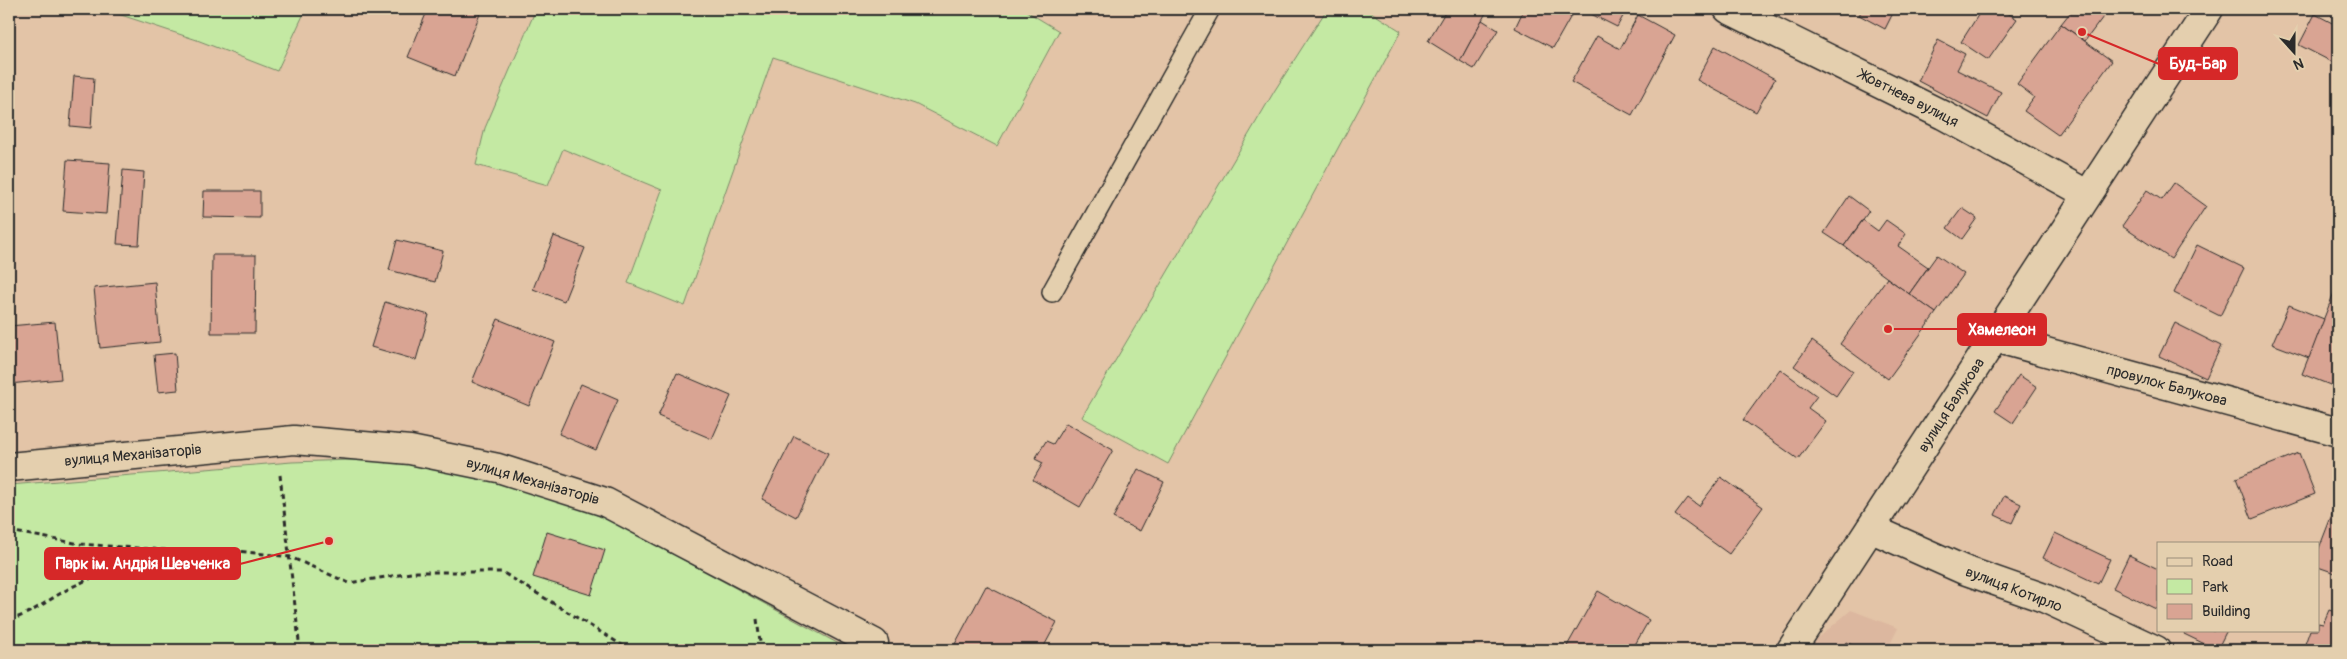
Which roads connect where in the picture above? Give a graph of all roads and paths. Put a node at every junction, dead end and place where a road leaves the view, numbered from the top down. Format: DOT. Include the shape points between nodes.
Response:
graph roads {
  1 [pos="1210,9"];
  2 [pos="1728,9"];
  3 [pos="2209,9"];
  4 [pos="2087,194"];
  5 [pos="1052,292"];
  6 [pos="1995,338"];
  7 [pos="2338,432"];
  8 [pos="276,442"];
  9 [pos="9,466"];
  10 [pos="1872,529"];
  11 [pos="9,531"];
  12 [pos="178,551"];
  13 [pos="290,557"];
  14 [pos="9,620"];
  15 [pos="874,644"];
  16 [pos="300,650"];
  17 [pos="630,650"];
  18 [pos="1791,650"];
  19 [pos="2156,650"];
  1 -- 5 [label="lane"];
  2 -- 4 [label="street, Жовтнева вулиця" via="1943,114"];
  3 -- 4 [label="street, вулиця Балукова"];
  4 -- 6 [label="street, вулиця Балукова"];
  6 -- 7 [label="street, провулок Балукова"];
  6 -- 10 [label="street, вулиця Балукова"];
  8 -- 9 [label="street, вулиця Механізаторів"];
  8 -- 13 [label="path"];
  8 -- 15 [label="street, вулиця Механізаторів" via="294,440 410,450 498,468 605,502"];
  10 -- 18 [label="street, вулиця Балукова"];
  10 -- 19 [label="street, вулиця Котирло" via="1964,570 2044,598"];
  11 -- 12 [label="path" via="80,544"];
  12 -- 13 [label="path" via="237,551"];
  12 -- 14 [label="path" via="128,563 70,588 23,616"];
  13 -- 16 [label="path"];
  13 -- 17 [label="path" via="349,584 417,572 502,572"];
}
